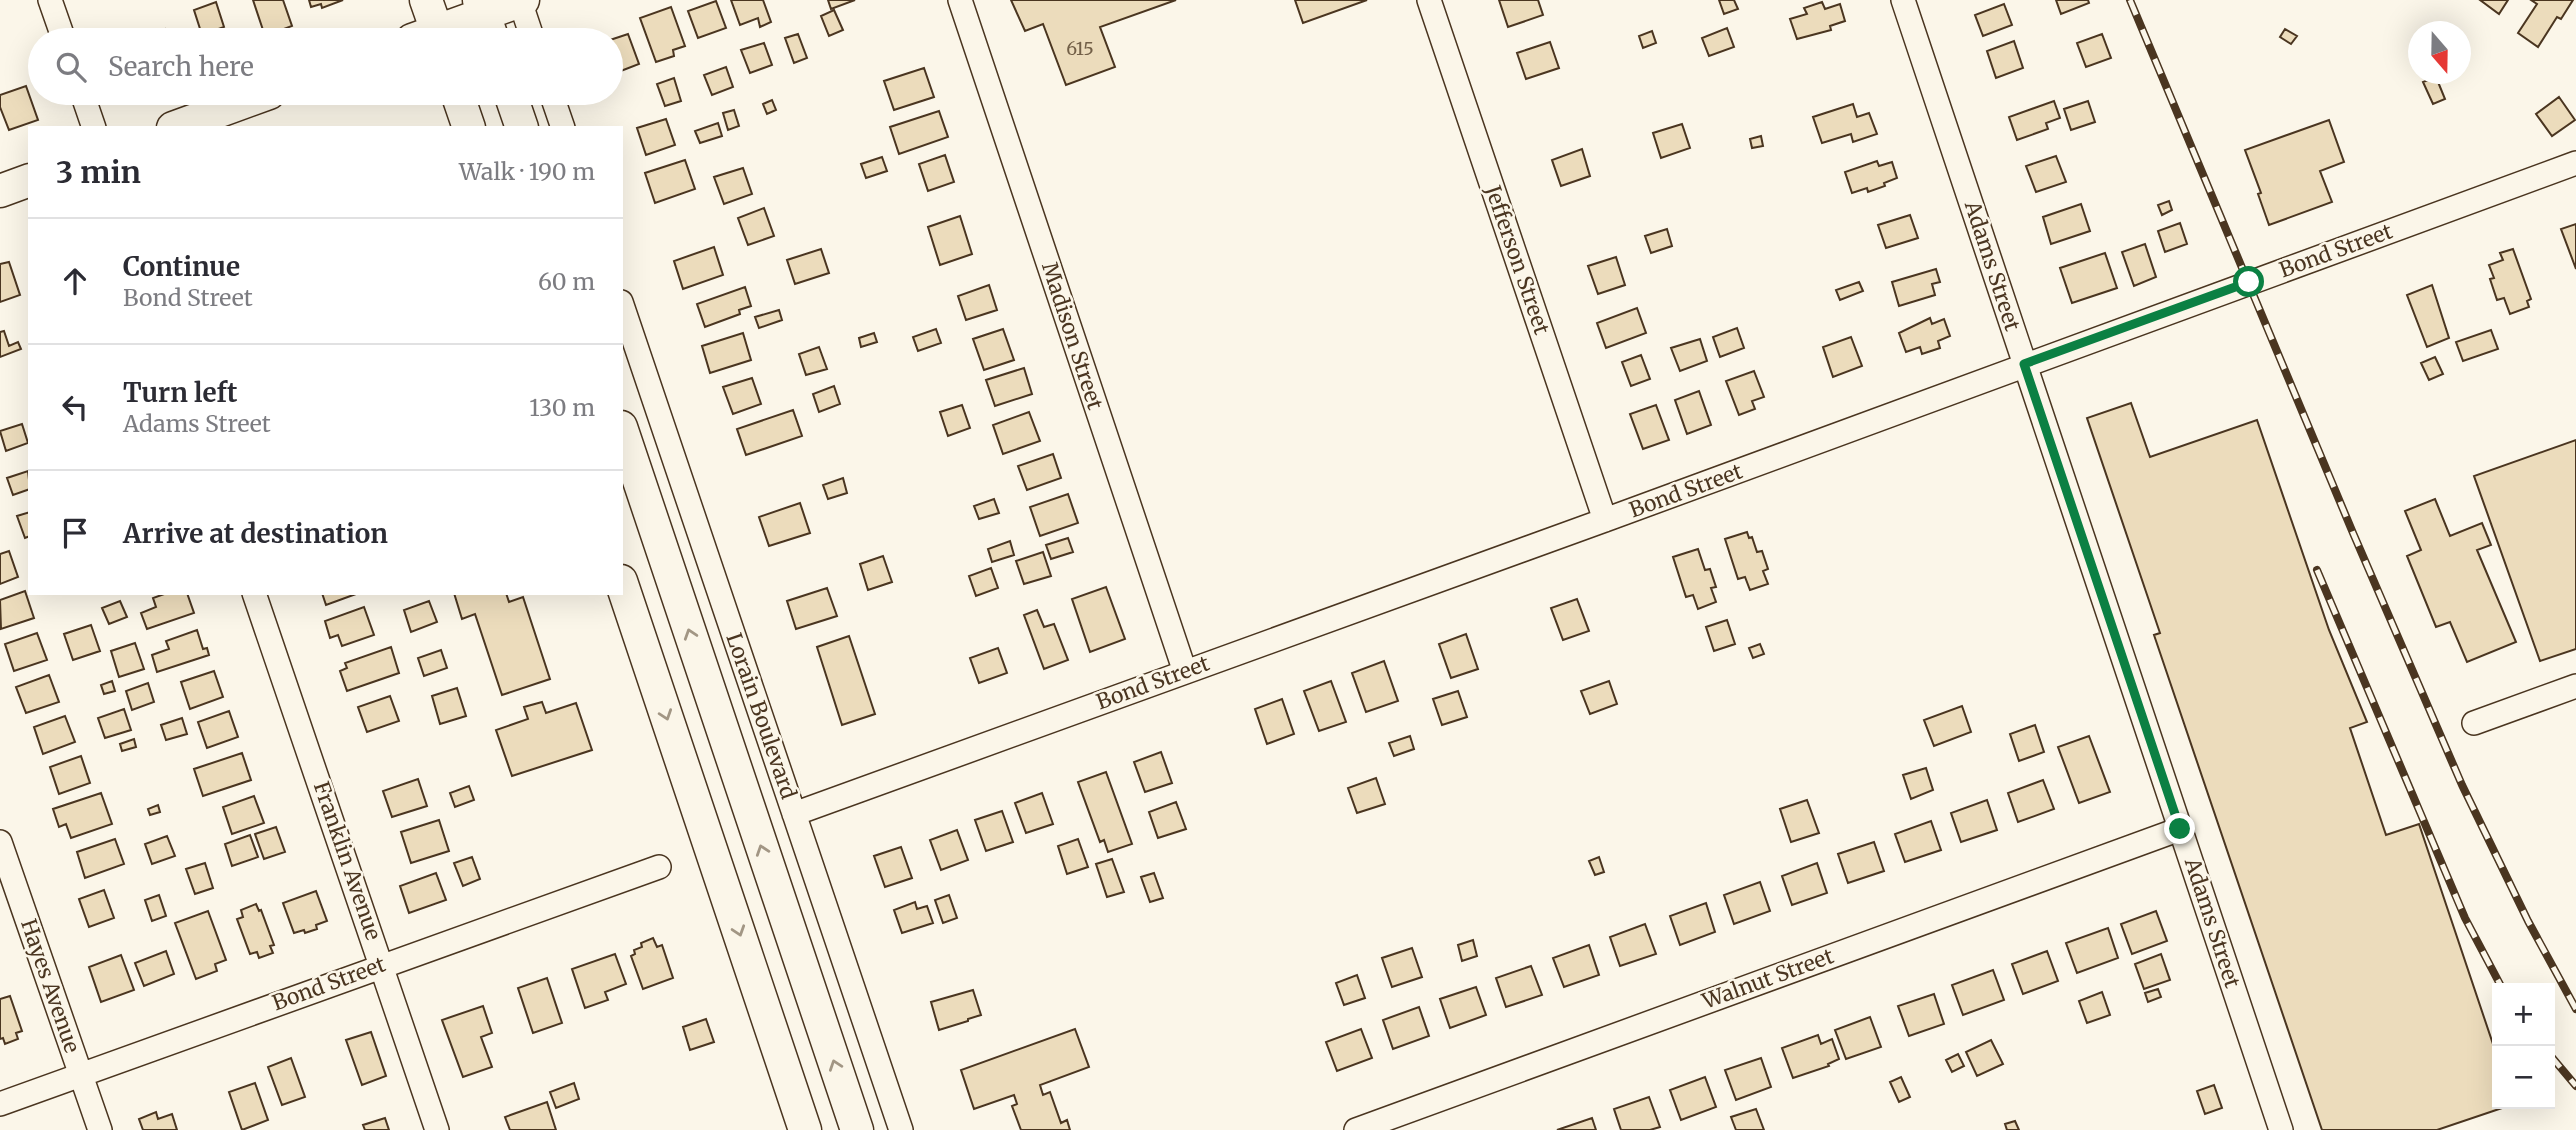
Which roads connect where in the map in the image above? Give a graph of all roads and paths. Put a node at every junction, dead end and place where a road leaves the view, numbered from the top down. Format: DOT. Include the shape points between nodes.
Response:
graph roads {
  1 [pos="50,0"];
  2 [pos="426,0"];
  3 [pos="960,0"];
  4 [pos="1429,0"];
  5 [pos="1903,0"];
  6 [pos="522,1"];
  7 [pos="486,18"];
  8 [pos="60,28"];
  9 [pos="429,28"];
  10 [pos="457,28"];
  11 [pos="530,28"];
  12 [pos="86,105"];
  13 [pos="236,105"];
  14 [pos="461,105"];
  15 [pos="514,105"];
  16 [pos="555,105"];
  17 [pos="93,126"];
  18 [pos="178,126"];
  19 [pos="468,126"];
  20 [pos="521,126"];
  21 [pos="561,126"];
  22 [pos="2576,163"];
  23 [pos="28,181"];
  24 [pos="0,191"];
  25 [pos="623,308"];
  26 [pos="2024,364"];
  27 [pos="623,433"];
  28 [pos="1605,520"];
  29 [pos="623,587"];
  30 [pos="255,595"];
  31 [pos="1185,671"];
  32 [pos="2576,686"];
  33 [pos="2474,723"];
  34 [pos="794,814"];
  35 [pos="2180,829"];
  36 [pos="0,842"];
  37 [pos="659,867"];
  38 [pos="382,965"];
  39 [pos="80,1075"];
  40 [pos="0,1104"];
  41 [pos="100,1130"];
  42 [pos="437,1130"];
  43 [pos="805,1130"];
  44 [pos="857,1130"];
  45 [pos="901,1130"];
  46 [pos="1356,1130"];
  47 [pos="2281,1130"];
  1 -- 8 [label="street"];
  2 -- 9 [label="main road"];
  3 -- 31 [label="street, Madison Street"];
  4 -- 28 [label="street, Jefferson Street"];
  5 -- 26 [label="street, Adams Street"];
  6 -- 7 [label="main road"];
  6 -- 11 [label="street"];
  7 -- 10 [label="main road"];
  12 -- 17 [label="street"];
  13 -- 18 [label="main road"];
  14 -- 19 [label="main road"];
  15 -- 20 [label="main road"];
  16 -- 21 [label="street"];
  22 -- 26 [label="street, Bond Street"];
  23 -- 24 [label="main road"];
  25 -- 34 [label="street, Lorain Boulevard"];
  26 -- 28 [label="street, Bond Street"];
  26 -- 35 [label="street, Adams Street"];
  44 -- 27 [label="main road, Lorain Boulevard, one-way"];
  28 -- 31 [label="street, Bond Street"];
  29 -- 43 [label="main road, one-way"];
  30 -- 38 [label="street, Franklin Avenue"];
  31 -- 34 [label="street, Bond Street"];
  32 -- 33 [label="street"];
  34 -- 45 [label="street, Lorain Boulevard"];
  35 -- 46 [label="street, Walnut Street"];
  35 -- 47 [label="street, Adams Street"];
  36 -- 39 [label="street, Hayes Avenue"];
  37 -- 38 [label="street, Bond Street"];
  38 -- 39 [label="street, Bond Street"];
  38 -- 42 [label="street, Franklin Avenue"];
  39 -- 40 [label="street, Bond Street"];
  39 -- 41 [label="street, Hayes Avenue"];
}
